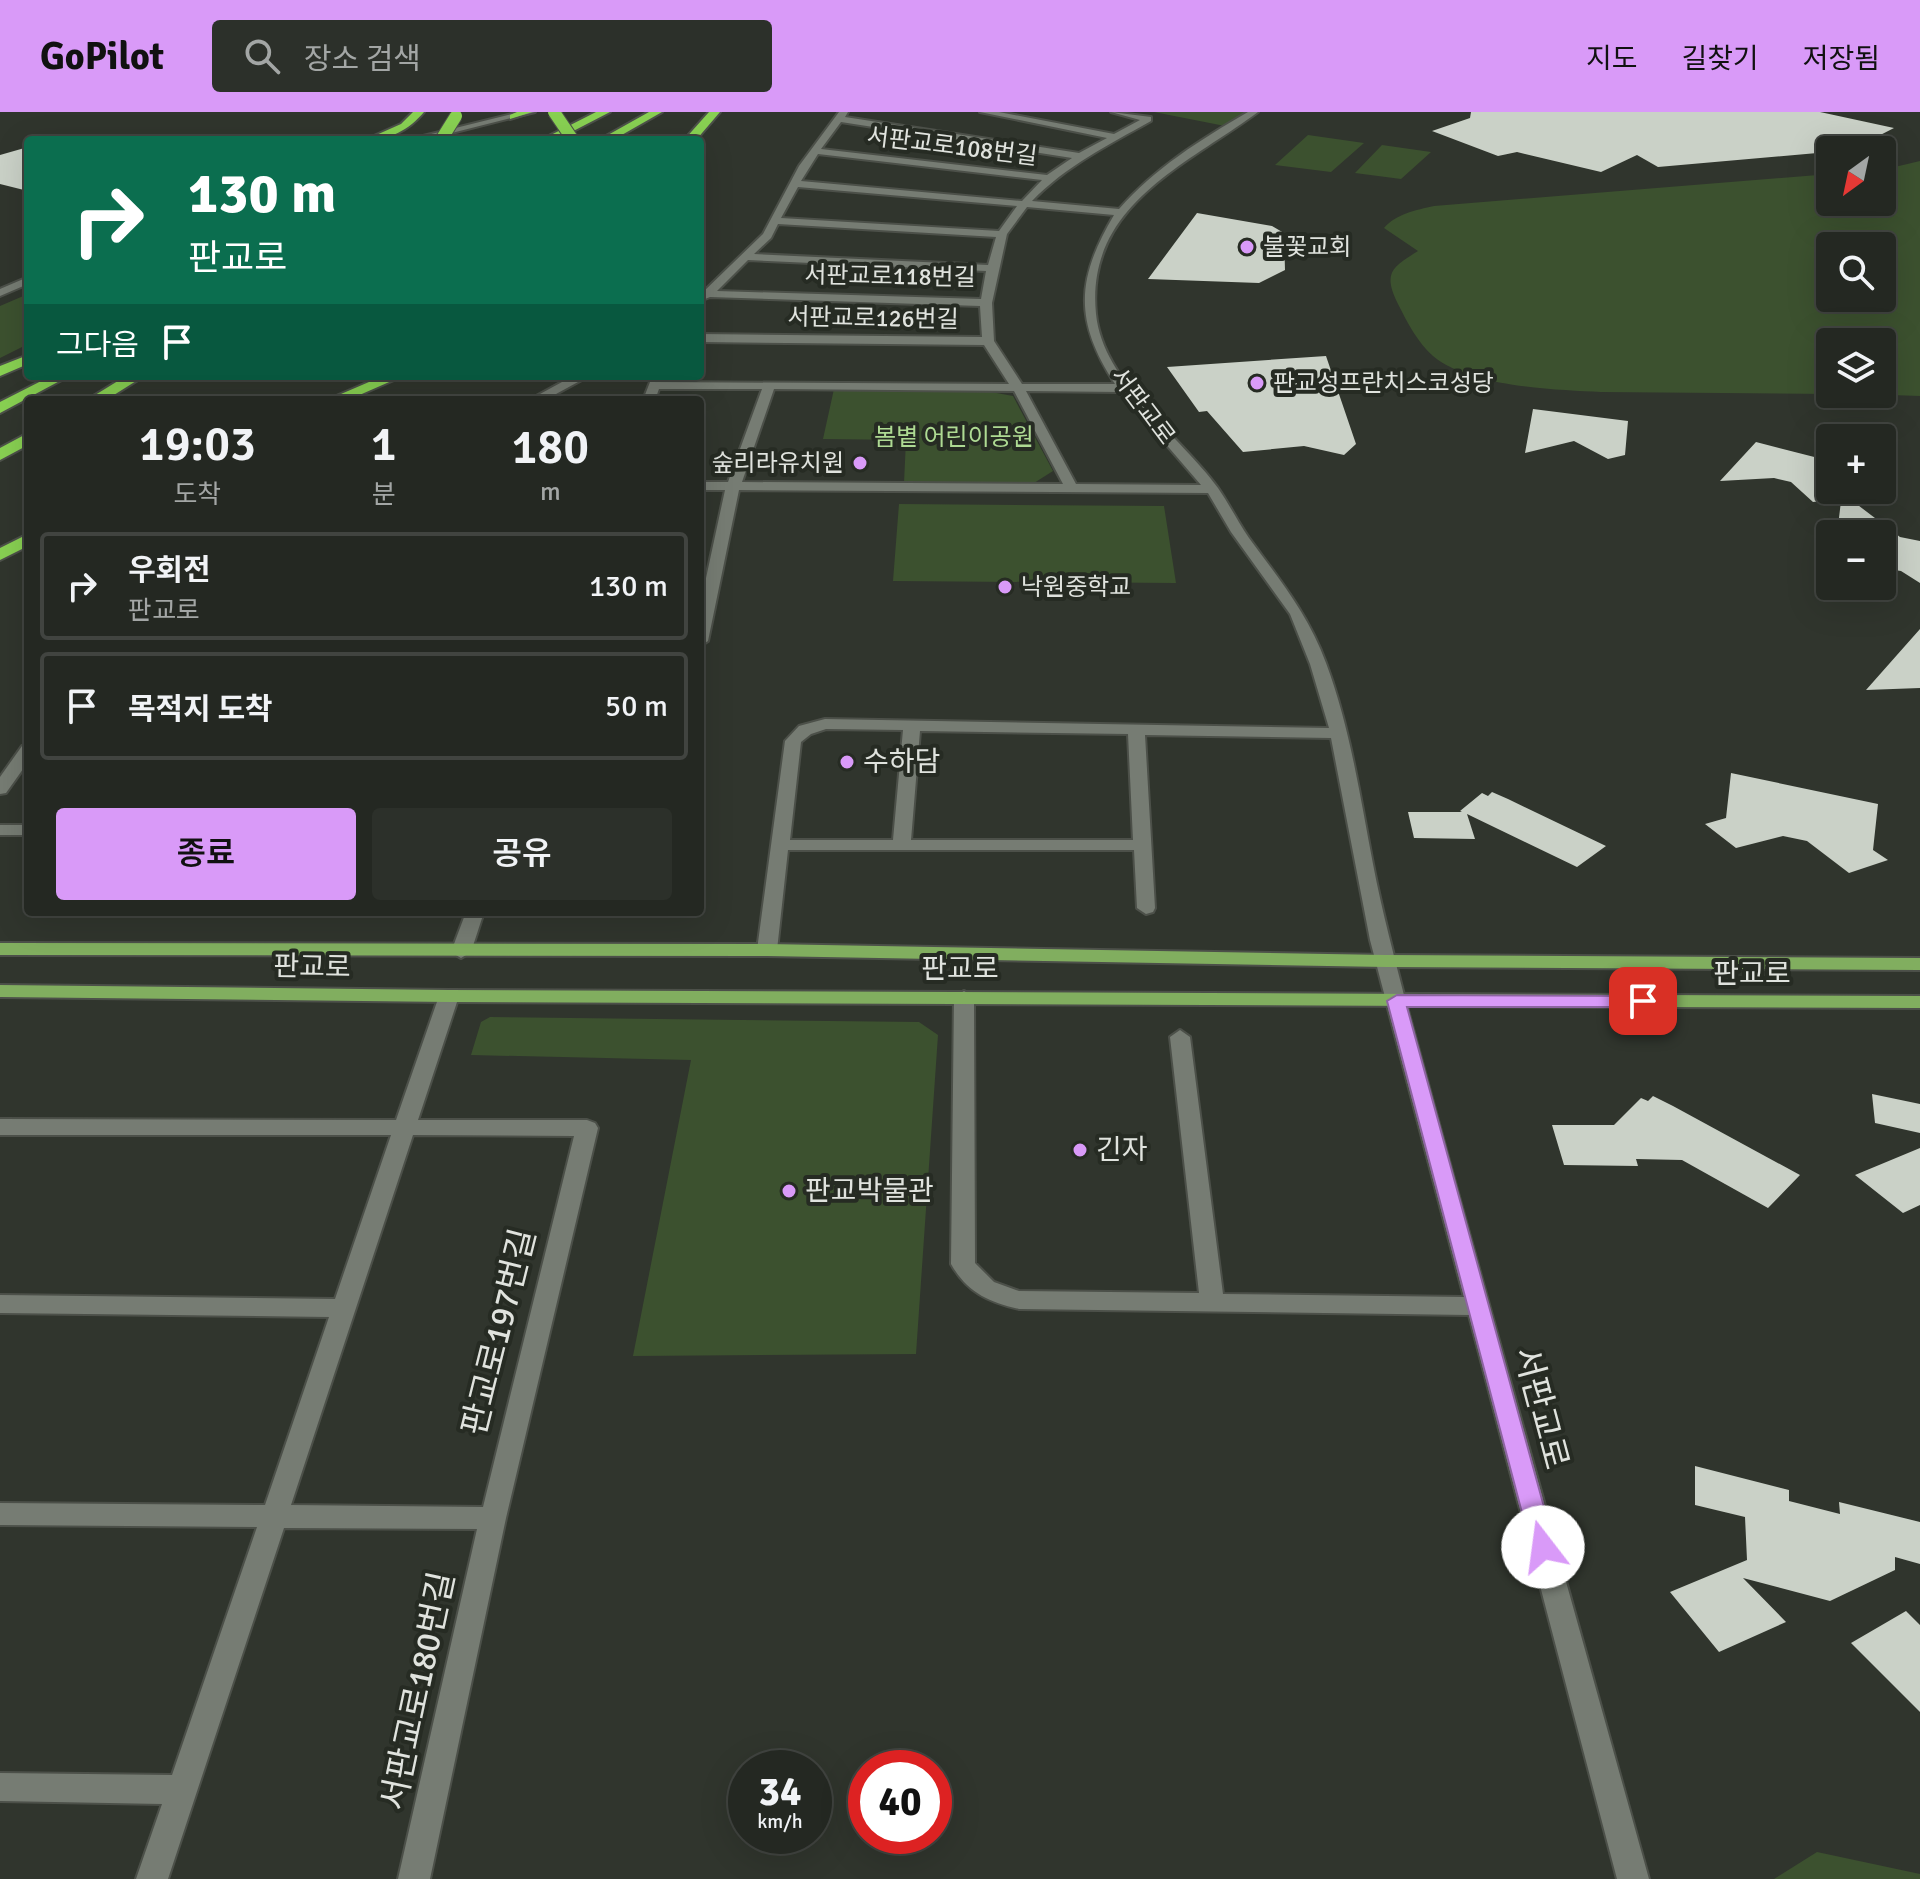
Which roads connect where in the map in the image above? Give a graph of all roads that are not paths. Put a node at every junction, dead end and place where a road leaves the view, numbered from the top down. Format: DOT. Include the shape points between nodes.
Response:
graph roads {
  1 [pos="419,112"];
  2 [pos="529,112"];
  3 [pos="554,112"];
  4 [pos="605,112"];
  5 [pos="657,112"];
  6 [pos="715,112"];
  7 [pos="984,112"];
  8 [pos="1115,112"];
  9 [pos="1254,112"];
  10 [pos="457,114"];
  11 [pos="840,116"];
  12 [pos="514,117"];
  13 [pos="381,136"];
  14 [pos="430,136"];
  15 [pos="443,136"];
  16 [pos="555,136"];
  17 [pos="570,136"];
  18 [pos="612,136"];
  19 [pos="694,136"];
  20 [pos="1113,136"];
  21 [pos="814,151"];
  22 [pos="1080,156"];
  23 [pos="1049,178"];
  24 [pos="796,184"];
  25 [pos="1023,205"];
  26 [pos="1118,212"];
  27 [pos="774,221"];
  28 [pos="1002,234"];
  29 [pos="746,257"];
  30 [pos="992,268"];
  31 [pos="24,282"];
  32 [pos="0,293"];
  33 [pos="704,297"];
  34 [pos="986,303"];
  35 [pos="704,338"];
  36 [pos="988,341"];
  37 [pos="24,361"];
  38 [pos="0,372"];
  39 [pos="54,380"];
  40 [pos="130,380"];
  41 [pos="386,380"];
  42 [pos="575,380"];
  43 [pos="769,386"];
  44 [pos="1126,388"];
  45 [pos="1019,389"];
  46 [pos="102,396"];
  47 [pos="345,396"];
  48 [pos="543,396"];
  49 [pos="650,396"];
  50 [pos="0,408"];
  51 [pos="24,440"];
  52 [pos="0,455"];
  53 [pos="704,486"];
  54 [pos="733,487"];
  55 [pos="1071,487"];
  56 [pos="1212,489"];
  57 [pos="24,541"];
  58 [pos="0,555"];
  59 [pos="704,622"];
  60 [pos="912,725"];
  61 [pos="1136,729"];
  62 [pos="1338,733"];
  63 [pos="24,756"];
  64 [pos="0,789"];
  65 [pos="0,830"];
  66 [pos="24,830"];
  67 [pos="780,845"];
  68 [pos="902,845"];
  69 [pos="1143,845"];
  70 [pos="1146,908"];
  71 [pos="474,916"];
  72 [pos="0,949"];
  73 [pos="767,950"];
  74 [pos="461,952"];
  75 [pos="1386,961"];
  76 [pos="1920,964"];
  77 [pos="0,991"];
  78 [pos="449,996"];
  79 [pos="964,997"];
  80 [pos="1397,1001"];
  81 [pos="1920,1002"];
  82 [pos="1180,1037"];
  83 [pos="0,1127"];
  84 [pos="403,1127"];
  85 [pos="1212,1303"];
  86 [pos="0,1304"];
  87 [pos="1478,1306"];
  88 [pos="343,1308"];
  89 [pos="0,1514"];
  90 [pos="274,1518"];
  91 [pos="493,1518"];
  92 [pos="0,1787"];
  93 [pos="182,1790"];
  94 [pos="152,1879"];
  95 [pos="414,1879"];
  96 [pos="1633,1879"];
  1 -- 13 [label="highway" via="405,126"];
  2 -- 12 [label="highway"];
  3 -- 17 [label="highway, bridge"];
  4 -- 16 [label="highway"];
  5 -- 18 [label="highway"];
  6 -- 19 [label="highway"];
  7 -- 20 [label="street"];
  8 -- 20 [label="street" via="1148,119"];
  9 -- 26 [label="street, 서판교로" via="1158,173"];
  10 -- 15 [label="highway, bridge"];
  11 -- 21 [label="street"];
  11 -- 22 [label="street"];
  12 -- 14 [label="street"];
  20 -- 22 [label="street"];
  21 -- 23 [label="street, 서판교로108번길"];
  21 -- 24 [label="street"];
  22 -- 23 [label="street"];
  23 -- 25 [label="street, 서판교로108번길"];
  24 -- 25 [label="street, 서판교로108번길"];
  24 -- 27 [label="street"];
  25 -- 26 [label="street, 서판교로108번길"];
  25 -- 28 [label="street, 서판교로108번길"];
  26 -- 44 [label="street, 서판교로" via="1098,255 1090,310 1101,348"];
  27 -- 28 [label="street"];
  27 -- 29 [label="street"];
  28 -- 30 [label="street, 서판교로108번길"];
  29 -- 30 [label="street, 서판교로118번길"];
  29 -- 33 [label="street"];
  30 -- 34 [label="street, 서판교로118번길"];
  31 -- 32 [label="street"];
  33 -- 34 [label="street, 서판교로118번길"];
  34 -- 36 [label="street"];
  35 -- 36 [label="street, 서판교로126번길"];
  36 -- 45 [label="street, 서판교로126번길"];
  37 -- 38 [label="highway"];
  39 -- 50 [label="highway"];
  40 -- 46 [label="highway"];
  41 -- 47 [label="highway"];
  42 -- 48 [label="street"];
  43 -- 45 [label="street"];
  43 -- 49 [label="street" via="654,385"];
  43 -- 54 [label="street"];
  44 -- 45 [label="street"];
  44 -- 56 [label="street, 서판교로"];
  45 -- 55 [label="street, 서판교로126번길"];
  51 -- 52 [label="highway"];
  53 -- 54 [label="street"];
  54 -- 55 [label="street"];
  54 -- 59 [label="street"];
  55 -- 56 [label="street"];
  56 -- 62 [label="street, 서판교로" via="1297,613 1316,654"];
  57 -- 58 [label="highway"];
  60 -- 61 [label="street"];
  60 -- 67 [label="street" via="825,724 805,730 793,741"];
  60 -- 68 [label="street"];
  61 -- 62 [label="street"];
  61 -- 69 [label="street"];
  62 -- 75 [label="street, 서판교로"];
  63 -- 64 [label="street"];
  65 -- 66 [label="street"];
  67 -- 68 [label="street"];
  67 -- 73 [label="street"];
  68 -- 69 [label="street"];
  69 -- 70 [label="street"];
  71 -- 74 [label="street"];
  72 -- 74 [label="main road, 판교로"];
  73 -- 74 [label="main road, 판교로"];
  73 -- 75 [label="main road, 판교로"];
  75 -- 76 [label="main road, 판교로"];
  75 -- 80 [label="street, 서판교로"];
  77 -- 78 [label="main road, 판교로"];
  78 -- 79 [label="main road, 판교로"];
  78 -- 84 [label="street"];
  79 -- 80 [label="main road, 판교로"];
  79 -- 85 [label="street" via="963,1264 971,1277 991,1292 1019,1300"];
  80 -- 81 [label="main road, 판교로"];
  80 -- 87 [label="street, 서판교로"];
  82 -- 85 [label="street"];
  83 -- 84 [label="street, 판교로197번길"];
  84 -- 88 [label="street"];
  84 -- 91 [label="street, 판교로197번길" via="587,1128"];
  85 -- 87 [label="street"];
  86 -- 88 [label="street"];
  87 -- 96 [label="street, 서판교로"];
  88 -- 90 [label="street"];
  89 -- 90 [label="street"];
  90 -- 91 [label="street"];
  90 -- 93 [label="street"];
  91 -- 95 [label="street, 서판교로180번길"];
  92 -- 93 [label="street"];
  93 -- 94 [label="street"];
}
